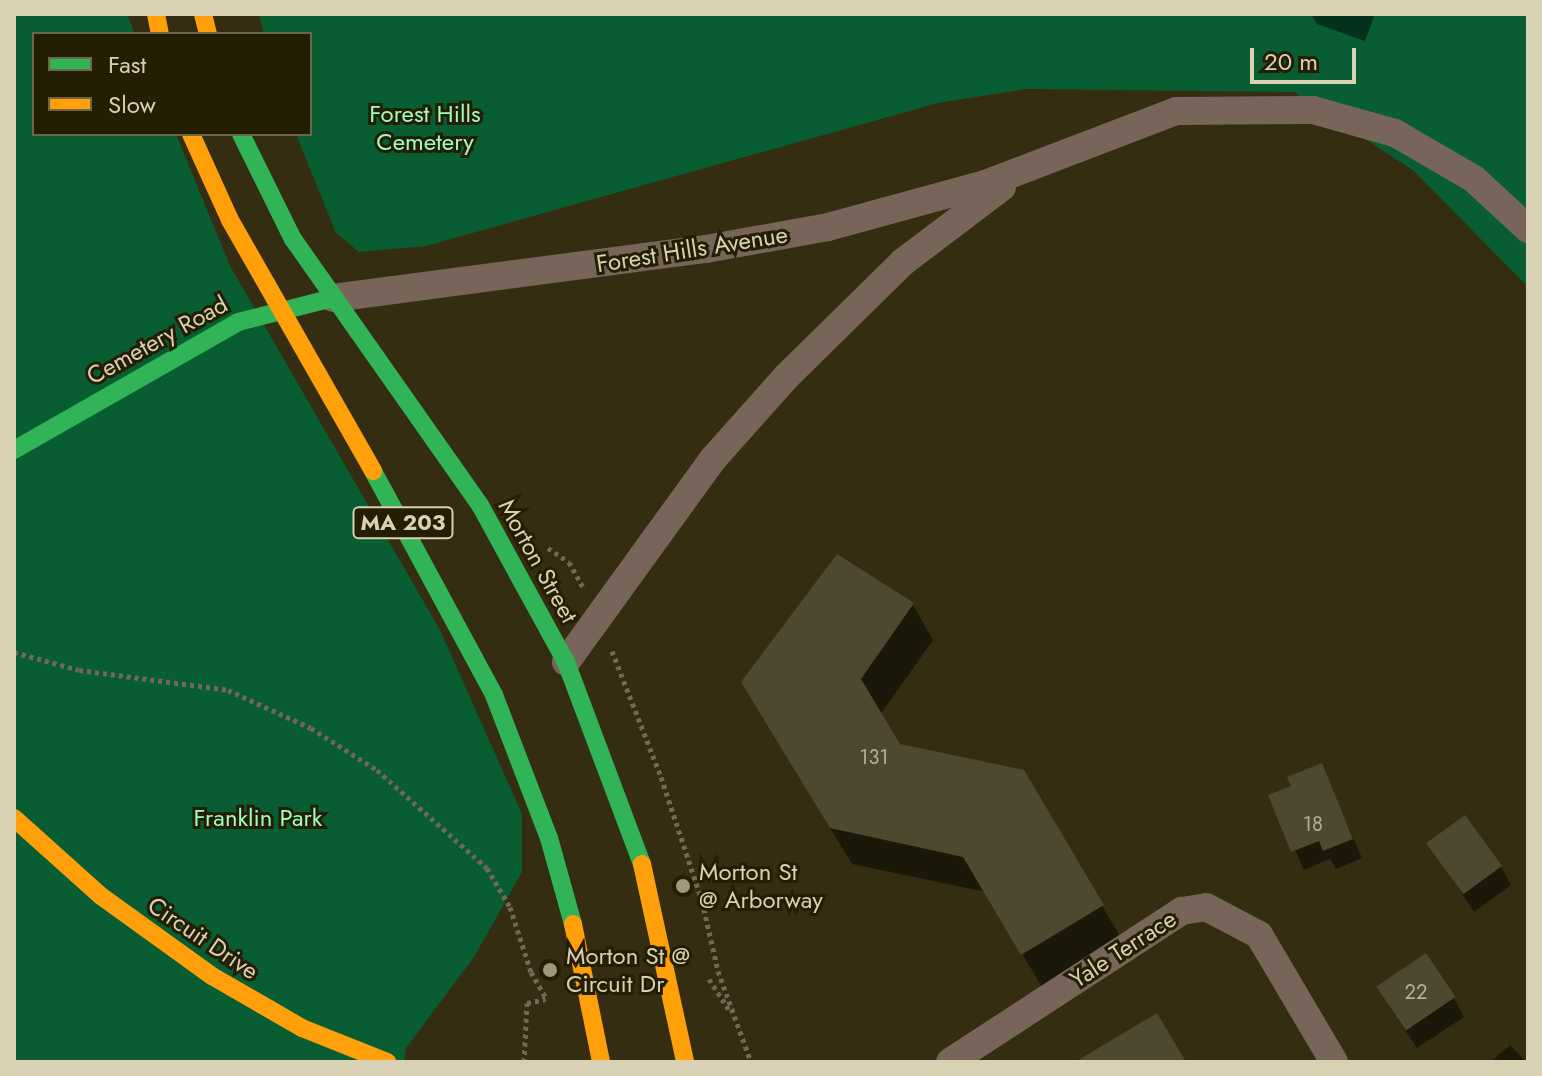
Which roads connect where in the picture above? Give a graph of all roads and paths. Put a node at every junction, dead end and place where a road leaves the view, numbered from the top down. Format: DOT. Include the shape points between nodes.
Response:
graph roads {
  1 [pos="192,136"];
  2 [pos="242,136"];
  3 [pos="1044,162"];
  4 [pos="1528,229"];
  5 [pos="333,298"];
  6 [pos="278,309"];
  7 [pos="14,450"];
  8 [pos="611,646"];
  9 [pos="14,652"];
  10 [pos="566,662"];
  11 [pos="14,818"];
  12 [pos="561,995"];
  13 [pos="547,998"];
  14 [pos="387,1062"];
  15 [pos="524,1062"];
  16 [pos="601,1062"];
  17 [pos="685,1062"];
  18 [pos="751,1062"];
  19 [pos="950,1062"];
  20 [pos="1334,1062"];
  1 -- 6 [label="main road, MA 203"];
  2 -- 5 [label="main road, Morton Street / MA 203" via="278,215"];
  3 -- 4 [label="street, Forest Hills Avenue" via="1176,111 1313,110 1395,133 1474,179"];
  3 -- 5 [label="street, Forest Hills Avenue" via="940,199 767,239"];
  3 -- 10 [label="street, Forest Hills Avenue" via="993,193 903,262 786,377 713,459"];
  5 -- 6 [label="main road, Cemetery Road"];
  5 -- 10 [label="main road, Morton Street / MA 203" via="480,505"];
  6 -- 7 [label="main road, Cemetery Road" via="207,338"];
  6 -- 16 [label="main road, MA 203" via="445,597 505,720 571,915"];
  8 -- 18 [label="path" via="661,777 702,901 718,971"];
  9 -- 13 [label="path" via="79,670 228,690 311,728 364,762 487,868 510,907 531,972"];
  10 -- 17 [label="main road, Morton Street / MA 203" via="641,859"];
  11 -- 14 [label="main road, Circuit Drive" via="101,896 212,976 302,1028"];
  12 -- 13 [label="path"];
  13 -- 15 [label="path" via="527,1003"];
  19 -- 20 [label="street, Yale Terrace" via="1182,911 1206,907 1259,935"];
}
